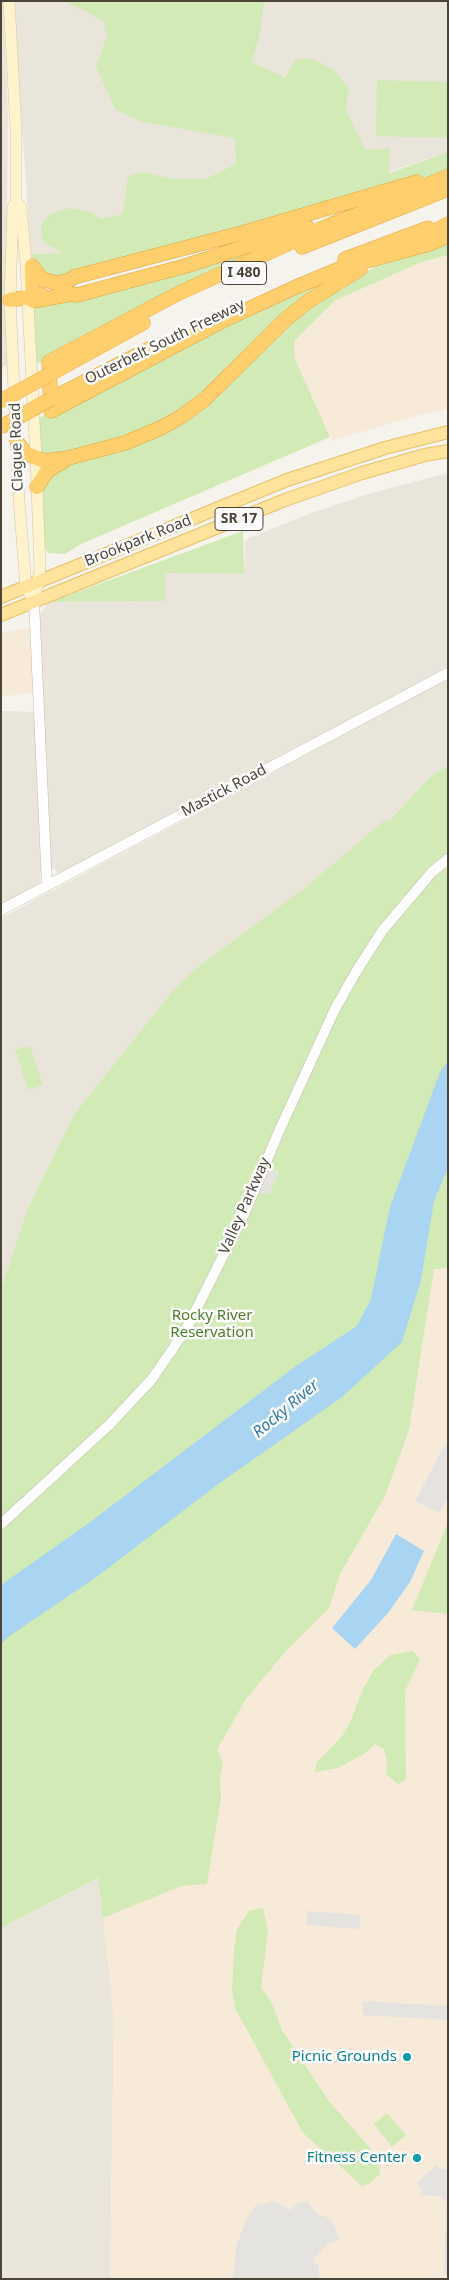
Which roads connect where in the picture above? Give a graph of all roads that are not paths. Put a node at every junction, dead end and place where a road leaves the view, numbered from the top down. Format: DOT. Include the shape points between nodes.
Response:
graph roads {
  1 [pos="9,1"];
  2 [pos="448,175"];
  3 [pos="448,184"];
  4 [pos="448,189"];
  5 [pos="393,200"];
  6 [pos="16,202"];
  7 [pos="334,222"];
  8 [pos="448,222"];
  9 [pos="448,236"];
  10 [pos="30,298"];
  11 [pos="10,300"];
  12 [pos="1,402"];
  13 [pos="1,426"];
  14 [pos="448,432"];
  15 [pos="17,442"];
  16 [pos="448,450"];
  17 [pos="71,458"];
  18 [pos="36,459"];
  19 [pos="37,487"];
  20 [pos="38,582"];
  21 [pos="26,587"];
  22 [pos="1,597"];
  23 [pos="34,602"];
  24 [pos="1,615"];
  25 [pos="448,673"];
  26 [pos="448,858"];
  27 [pos="47,886"];
  28 [pos="1,910"];
  29 [pos="1,1524"];
  1 -- 6 [label="main road, Clague Road" via="16,129"];
  2 -- 5 [label="highway"];
  2 -- 10 [label="highway" via="70,280 56,283 42,279 32,266"];
  3 -- 5 [label="highway"];
  4 -- 12 [label="highway, Outerbelt South Freeway / I 480, bridge" via="303,246 192,296"];
  5 -- 7 [label="highway"];
  5 -- 10 [label="highway" via="121,278"];
  6 -- 10 [label="main road, Clague Road" via="21,207"];
  6 -- 11 [label="main road, Clague Road" via="13,207"];
  7 -- 9 [label="highway" via="179,293 49,362 51,411 220,322 296,287 344,267 430,244"];
  7 -- 10 [label="highway" via="77,295 33,301"];
  8 -- 13 [label="highway, Outerbelt South Freeway / I 480, bridge" via="314,270 200,323"];
  8 -- 17 [label="highway" via="350,274 307,302 205,399 182,416 142,437"];
  10 -- 11 [label="highway"];
  10 -- 18 [label="main road, Clague Road"];
  11 -- 15 [label="main road, Clague Road"];
  14 -- 20 [label="main road, Brookpark Road / SR 17" via="384,448 287,480"];
  15 -- 18 [label="highway" via="25,453"];
  15 -- 21 [label="main road, Clague Road"];
  16 -- 23 [label="main road, Brookpark Road / SR 17" via="362,473 294,497"];
  17 -- 18 [label="highway"];
  17 -- 19 [label="highway" via="47,472"];
  18 -- 19 [label="main road, Clague Road"];
  19 -- 20 [label="main road, Clague Road"];
  20 -- 21 [label="main road, Brookpark Road / SR 17"];
  20 -- 23 [label="main road, Clague Road"];
  21 -- 22 [label="main road, Brookpark Road / SR 17"];
  21 -- 23 [label="main road, Clague Road"];
  23 -- 24 [label="main road, Brookpark Road / SR 17"];
  23 -- 27 [label="street, Clague Road"];
  25 -- 27 [label="street, Mastick Road"];
  26 -- 29 [label="street, Valley Parkway" via="382,931 335,1009 245,1212 192,1320 174,1347 152,1379 109,1425"];
  27 -- 28 [label="street, Mastick Road"];
}
